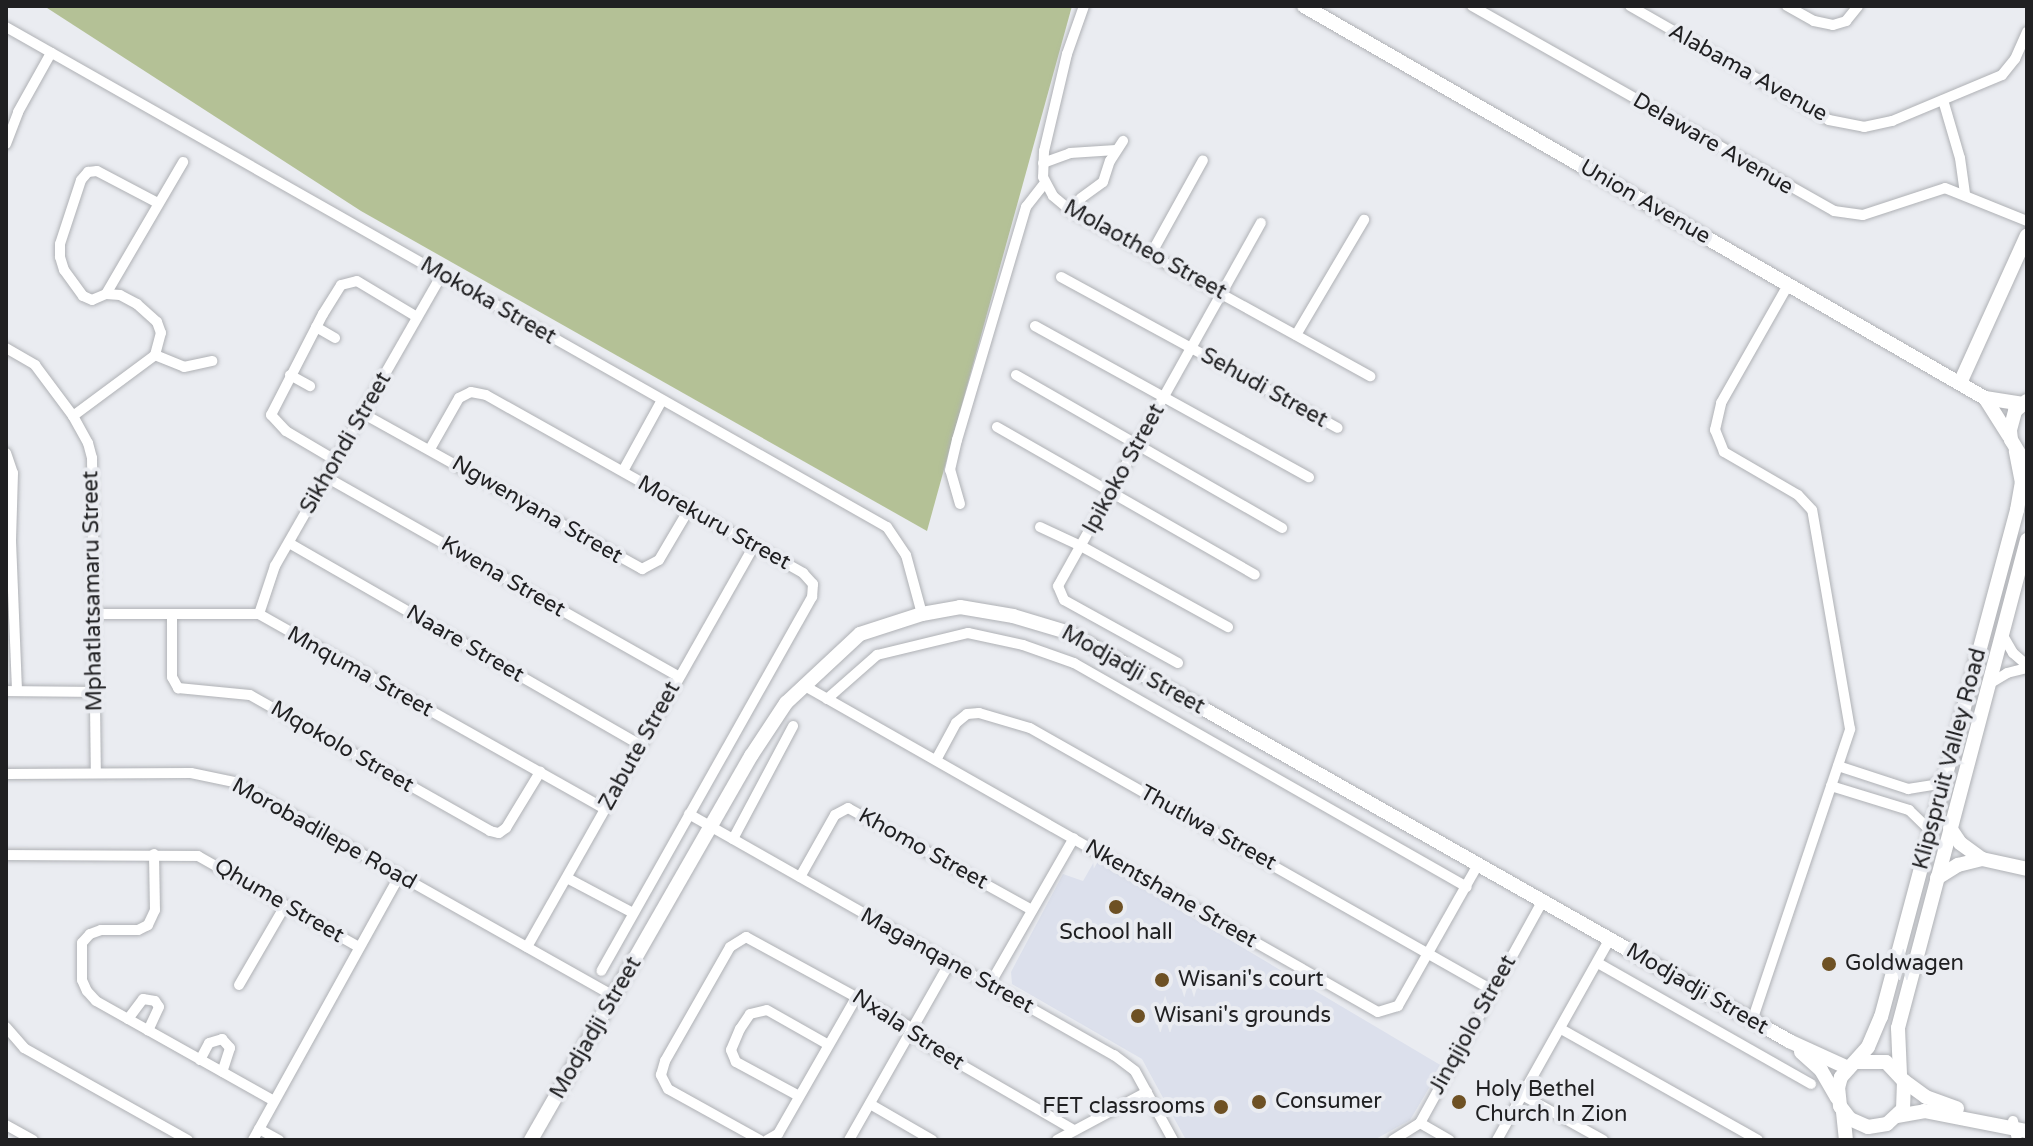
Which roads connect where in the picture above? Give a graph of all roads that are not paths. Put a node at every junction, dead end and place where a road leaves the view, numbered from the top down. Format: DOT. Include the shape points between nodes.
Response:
graph roads {
  1 [pos="1084,6"];
  2 [pos="1304,6"];
  3 [pos="1472,6"];
  4 [pos="1630,6"];
  5 [pos="1787,6"];
  6 [pos="1858,6"];
  7 [pos="6,27"];
  8 [pos="2027,32"];
  9 [pos="51,53"];
  10 [pos="1943,100"];
  11 [pos="6,144"];
  12 [pos="1203,160"];
  13 [pos="183,162"];
  14 [pos="1043,163"];
  15 [pos="1045,183"];
  16 [pos="1965,195"];
  17 [pos="158,203"];
  18 [pos="1071,211"];
  19 [pos="1364,220"];
  20 [pos="2027,221"];
  21 [pos="1261,223"];
  22 [pos="2027,235"];
  23 [pos="1151,254"];
  24 [pos="442,274"];
  25 [pos="1061,277"];
  26 [pos="1788,285"];
  27 [pos="1222,293"];
  28 [pos="106,294"];
  29 [pos="417,317"];
  30 [pos="1035,326"];
  31 [pos="316,327"];
  32 [pos="1296,335"];
  33 [pos="335,338"];
  34 [pos="1191,347"];
  35 [pos="6,348"];
  36 [pos="155,355"];
  37 [pos="212,361"];
  38 [pos="290,375"];
  39 [pos="1016,375"];
  40 [pos="1370,376"];
  41 [pos="1960,383"];
  42 [pos="310,386"];
  43 [pos="1163,397"];
  44 [pos="1985,398"];
  45 [pos="662,400"];
  46 [pos="2024,402"];
  47 [pos="362,413"];
  48 [pos="73,416"];
  49 [pos="997,427"];
  50 [pos="1338,428"];
  51 [pos="1136,445"];
  52 [pos="430,449"];
  53 [pos="2018,451"];
  54 [pos="6,453"];
  55 [pos="335,460"];
  56 [pos="623,471"];
  57 [pos="326,477"];
  58 [pos="1309,477"];
  59 [pos="1111,491"];
  60 [pos="960,504"];
  61 [pos="689,509"];
  62 [pos="1040,527"];
  63 [pos="1282,528"];
  64 [pos="2027,540"];
  65 [pos="8,541"];
  66 [pos="289,543"];
  67 [pos="754,546"];
  68 [pos="1081,546"];
  69 [pos="1255,575"];
  70 [pos="95,614"];
  71 [pos="259,614"];
  72 [pos="922,614"];
  73 [pos="172,616"];
  74 [pos="9,618"];
  75 [pos="1228,627"];
  76 [pos="2002,634"];
  77 [pos="1178,663"];
  78 [pos="2027,667"];
  79 [pos="679,677"];
  80 [pos="1988,684"];
  81 [pos="803,685"];
  82 [pos="12,691"];
  83 [pos="95,692"];
  84 [pos="827,699"];
  85 [pos="793,726"];
  86 [pos="640,745"];
  87 [pos="936,760"];
  88 [pos="1838,766"];
  89 [pos="540,772"];
  90 [pos="1947,772"];
  91 [pos="96,773"];
  92 [pos="6,774"];
  93 [pos="1831,786"];
  94 [pos="605,809"];
  95 [pos="689,814"];
  96 [pos="710,827"];
  97 [pos="1950,828"];
  98 [pos="1931,831"];
  99 [pos="1074,838"];
  100 [pos="733,839"];
  101 [pos="154,854"];
  102 [pos="6,855"];
  103 [pos="1982,859"];
  104 [pos="1479,863"];
  105 [pos="2027,869"];
  106 [pos="400,875"];
  107 [pos="800,877"];
  108 [pos="567,878"];
  109 [pos="1937,878"];
  110 [pos="1467,887"];
  111 [pos="1543,900"];
  112 [pos="285,906"];
  113 [pos="1032,910"];
  114 [pos="633,913"];
  115 [pos="1610,939"];
  116 [pos="359,947"];
  117 [pos="527,947"];
  118 [pos="1429,954"];
  119 [pos="950,962"];
  120 [pos="1598,963"];
  121 [pos="601,971"];
  122 [pos="990,984"];
  123 [pos="239,985"];
  124 [pos="1492,990"];
  125 [pos="614,996"];
  126 [pos="857,996"];
  127 [pos="128,1019"];
  128 [pos="1752,1021"];
  129 [pos="6,1027"];
  130 [pos="913,1029"];
  131 [pos="1561,1029"];
  132 [pos="148,1031"];
  133 [pos="1789,1041"];
  134 [pos="827,1044"];
  135 [pos="200,1060"];
  136 [pos="1853,1065"];
  137 [pos="222,1072"];
  138 [pos="1902,1078"];
  139 [pos="1811,1084"];
  140 [pos="1147,1092"];
  141 [pos="1522,1095"];
  142 [pos="799,1096"];
  143 [pos="274,1101"];
  144 [pos="870,1104"];
  145 [pos="1840,1106"];
  146 [pos="1892,1120"];
  147 [pos="1420,1123"];
  148 [pos="6,1125"];
  149 [pos="165,1127"];
  150 [pos="259,1129"];
  151 [pos="2020,1129"];
  152 [pos="1074,1130"];
  153 [pos="33,1140"];
  154 [pos="158,1140"];
  155 [pos="188,1140"];
  156 [pos="253,1140"];
  157 [pos="279,1140"];
  158 [pos="531,1140"];
  159 [pos="760,1140"];
  160 [pos="767,1140"];
  161 [pos="849,1140"];
  162 [pos="932,1140"];
  163 [pos="1057,1140"];
  164 [pos="1173,1140"];
  165 [pos="1393,1140"];
  166 [pos="1450,1140"];
  167 [pos="1497,1140"];
  168 [pos="1603,1140"];
  169 [pos="1758,1140"];
  170 [pos="1846,1140"];
  171 [pos="1875,1140"];
  1 -- 14 [label="street, Molaotheo Street" via="1061,76"];
  2 -- 26 [label="street, Union Avenue"];
  3 -- 16 [label="street, Delaware Avenue" via="1834,211 1863,215 1945,188"];
  4 -- 10 [label="street, Alabama Avenue" via="1837,123 1876,127"];
  5 -- 6 [label="street" via="1833,25 1846,21"];
  7 -- 9 [label="street, Mokoka Street"];
  8 -- 10 [label="street, Alabama Avenue" via="2005,73"];
  9 -- 11 [label="street"];
  9 -- 24 [label="street, Mokoka Street"];
  10 -- 16 [label="street"];
  12 -- 23 [label="street"];
  13 -- 17 [label="street"];
  14 -- 15 [label="street, Molaotheo Street"];
  14 -- 18 [label="street" via="1120,145 1103,182"];
  15 -- 18 [label="street, Molaotheo Street"];
  15 -- 60 [label="street" via="1026,207 957,440 950,470"];
  16 -- 20 [label="street, Delaware Avenue"];
  17 -- 28 [label="street"];
  17 -- 28 [label="street" via="97,171 81,180 60,257 83,296 92,300"];
  18 -- 23 [label="street, Molaotheo Street"];
  19 -- 32 [label="street"];
  21 -- 27 [label="street, Ipikoko Street"];
  22 -- 41 [label="street"];
  23 -- 27 [label="street, Molaotheo Street"];
  24 -- 29 [label="street, Sikhondi Street"];
  24 -- 45 [label="street, Mokoka Street"];
  25 -- 34 [label="street, Sehudi Street"];
  26 -- 41 [label="street, Union Avenue"];
  26 -- 88 [label="street" via="1721,403 1715,430 1724,452 1798,495 1812,510 1848,716 1849,735"];
  27 -- 32 [label="street, Molaotheo Street"];
  27 -- 34 [label="street, Ipikoko Street"];
  28 -- 36 [label="street" via="137,304 157,322 161,333"];
  29 -- 31 [label="street" via="349,281 341,285"];
  29 -- 47 [label="street, Sikhondi Street"];
  30 -- 43 [label="street"];
  31 -- 33 [label="street"];
  31 -- 38 [label="street"];
  32 -- 40 [label="street, Molaotheo Street"];
  34 -- 43 [label="street, Ipikoko Street"];
  34 -- 50 [label="street, Sehudi Street"];
  35 -- 48 [label="street, Mphatlatsamaru Street" via="35,365"];
  36 -- 37 [label="street" via="184,367"];
  36 -- 48 [label="street"];
  38 -- 42 [label="street"];
  38 -- 55 [label="street" via="272,407 272,418"];
  39 -- 51 [label="street"];
  41 -- 44 [label="street, Union Avenue"];
  43 -- 51 [label="street, Ipikoko Street"];
  43 -- 58 [label="street"];
  44 -- 46 [label="street, Union Avenue"];
  44 -- 53 [label="street, Union Avenue"];
  45 -- 56 [label="street"];
  45 -- 72 [label="street, Mokoka Street" via="887,527 906,555"];
  46 -- 53 [label="street" via="2011,420"];
  47 -- 52 [label="street, Ngwenyana Street"];
  47 -- 55 [label="street, Sikhondi Street"];
  48 -- 70 [label="street, Mphatlatsamaru Street" via="92,458"];
  49 -- 59 [label="street"];
  51 -- 59 [label="street, Ipikoko Street"];
  51 -- 63 [label="street"];
  52 -- 56 [label="street, Morekuru Street" via="459,398 479,392"];
  52 -- 61 [label="street, Ngwenyana Street" via="642,569 659,560"];
  53 -- 90 [label="street, Klipspruit Valley Road" via="2021,491"];
  54 -- 65 [label="street" via="13,473"];
  55 -- 57 [label="street, Sikhondi Street"];
  56 -- 61 [label="street, Morekuru Street"];
  57 -- 66 [label="street, Sikhondi Street"];
  57 -- 79 [label="street, Kwena Street"];
  59 -- 68 [label="street, Ipikoko Street"];
  59 -- 69 [label="street"];
  61 -- 67 [label="street, Morekuru Street"];
  62 -- 68 [label="street"];
  64 -- 76 [label="street, Klipspruit Valley Road"];
  65 -- 74 [label="street"];
  66 -- 71 [label="street, Sikhondi Street"];
  66 -- 86 [label="street, Naare Street"];
  67 -- 79 [label="street, Zabute Street"];
  67 -- 95 [label="street, Morekuru Street" via="806,575 813,593"];
  68 -- 75 [label="street"];
  68 -- 77 [label="street, Ipikoko Street" via="1058,586 1061,597"];
  70 -- 73 [label="street"];
  70 -- 83 [label="street, Mphatlatsamaru Street"];
  71 -- 73 [label="street"];
  71 -- 89 [label="street, Mnquma Street"];
  72 -- 81 [label="street, Modjadji Street" via="860,634"];
  72 -- 104 [label="street, Modjadji Street" via="982,609 1070,633"];
  73 -- 89 [label="street, Mqokolo Street" via="172,677 178,688 250,695 490,831 506,828"];
  74 -- 82 [label="street"];
  76 -- 78 [label="street"];
  76 -- 80 [label="street, Klipspruit Valley Road"];
  78 -- 80 [label="street"];
  79 -- 86 [label="street, Zabute Street"];
  80 -- 97 [label="street, Klipspruit Valley Road"];
  81 -- 84 [label="street, Nkentshane Street"];
  81 -- 96 [label="street, Modjadji Street" via="772,722"];
  82 -- 83 [label="street"];
  83 -- 91 [label="street, Mphatlatsamaru Street"];
  84 -- 87 [label="street, Nkentshane Street"];
  84 -- 110 [label="street" via="872,658 902,648 968,633 1023,645 1074,663"];
  85 -- 100 [label="street"];
  86 -- 94 [label="street, Zabute Street"];
  87 -- 99 [label="street, Nkentshane Street"];
  87 -- 118 [label="street, Thutlwa Street" via="965,715 979,713 1030,728"];
  88 -- 90 [label="street" via="1914,790 1934,785"];
  88 -- 93 [label="street"];
  89 -- 94 [label="street, Mnquma Street"];
  90 -- 98 [label="street, Klipspruit Valley Road"];
  91 -- 92 [label="street, Morobadilepe Road"];
  91 -- 106 [label="street, Morobadilepe Road" via="191,773 234,782"];
  93 -- 98 [label="street" via="1909,810"];
  93 -- 128 [label="street"];
  94 -- 108 [label="street, Zabute Street"];
  95 -- 96 [label="street, Maganqane Street"];
  95 -- 114 [label="street, Morekuru Street"];
  96 -- 100 [label="street, Maganqane Street"];
  96 -- 125 [label="street, Modjadji Street"];
  97 -- 103 [label="street"];
  97 -- 109 [label="street, Klipspruit Valley Road"];
  98 -- 136 [label="street, Klipspruit Valley Road" via="1881,1017"];
  99 -- 113 [label="street"];
  99 -- 118 [label="street, Nkentshane Street" via="1378,1012 1398,1006"];
  100 -- 107 [label="street, Maganqane Street"];
  101 -- 102 [label="street, Qhume Street"];
  101 -- 112 [label="street, Qhume Street" via="198,856"];
  101 -- 127 [label="street" via="155,910 148,925 90,934 80,953 87,991"];
  103 -- 105 [label="street"];
  103 -- 109 [label="street"];
  104 -- 110 [label="street, Nkentshane Street"];
  104 -- 111 [label="street, Modjadji Street"];
  106 -- 116 [label="street"];
  106 -- 117 [label="street, Morobadilepe Road"];
  107 -- 113 [label="street, Khomo Street" via="835,815 848,808"];
  107 -- 119 [label="street, Maganqane Street"];
  108 -- 114 [label="street"];
  108 -- 117 [label="street, Zabute Street"];
  109 -- 138 [label="street, Klipspruit Valley Road" via="1898,1028"];
  110 -- 118 [label="street, Nkentshane Street"];
  111 -- 115 [label="street, Modjadji Street"];
  111 -- 124 [label="street, Jinqijolo Street"];
  112 -- 116 [label="street, Qhume Street"];
  112 -- 123 [label="street"];
  113 -- 122 [label="street"];
  114 -- 121 [label="street, Morekuru Street"];
  115 -- 120 [label="street"];
  115 -- 128 [label="street, Modjadji Street"];
  116 -- 143 [label="street"];
  117 -- 125 [label="street, Morobadilepe Road"];
  118 -- 124 [label="street, Thutlwa Street"];
  119 -- 122 [label="street, Maganqane Street"];
  119 -- 130 [label="street"];
  120 -- 131 [label="street"];
  120 -- 139 [label="street"];
  122 -- 140 [label="street, Maganqane Street" via="1114,1055 1135,1071"];
  124 -- 147 [label="street, Jinqijolo Street"];
  125 -- 158 [label="street, Modjadji Street"];
  126 -- 130 [label="street, Nxala Street"];
  126 -- 134 [label="street"];
  126 -- 159 [label="street, Nxala Street" via="752,937 739,938 730,947 661,1075 668,1089"];
  127 -- 132 [label="street"];
  127 -- 132 [label="street" via="143,999 155,1001 159,1007"];
  128 -- 133 [label="street, Modjadji Street"];
  129 -- 149 [label="street" via="24,1048"];
  130 -- 144 [label="street"];
  130 -- 152 [label="street, Nxala Street" via="922,1042"];
  131 -- 141 [label="street"];
  131 -- 169 [label="street"];
  132 -- 135 [label="street"];
  133 -- 136 [label="street, Modjadji Street"];
  133 -- 145 [label="street, Modjadji Street" via="1821,1070"];
  134 -- 142 [label="street"];
  134 -- 142 [label="street" via="762,1010 750,1014 734,1039 736,1062"];
  135 -- 137 [label="street"];
  135 -- 137 [label="street" via="209,1043 222,1039 230,1048"];
  136 -- 138 [label="street" via="1876,1059"];
  136 -- 145 [label="street" via="1841,1077"];
  137 -- 143 [label="street"];
  138 -- 146 [label="street" via="1906,1100"];
  138 -- 151 [label="street" via="1942,1104"];
  140 -- 152 [label="street"];
  140 -- 164 [label="street, Maganqane Street"];
  141 -- 167 [label="street"];
  141 -- 168 [label="street"];
  142 -- 160 [label="street" via="778,1134"];
  143 -- 150 [label="street"];
  144 -- 161 [label="street"];
  144 -- 162 [label="street"];
  145 -- 146 [label="street" via="1858,1125"];
  145 -- 170 [label="street"];
  146 -- 151 [label="street" via="1933,1112"];
  146 -- 171 [label="street"];
  147 -- 165 [label="street, Jinqijolo Street"];
  147 -- 166 [label="street"];
  148 -- 153 [label="street"];
  149 -- 154 [label="street"];
  149 -- 155 [label="street"];
  150 -- 156 [label="street"];
  150 -- 157 [label="street"];
  152 -- 163 [label="street"];
}
